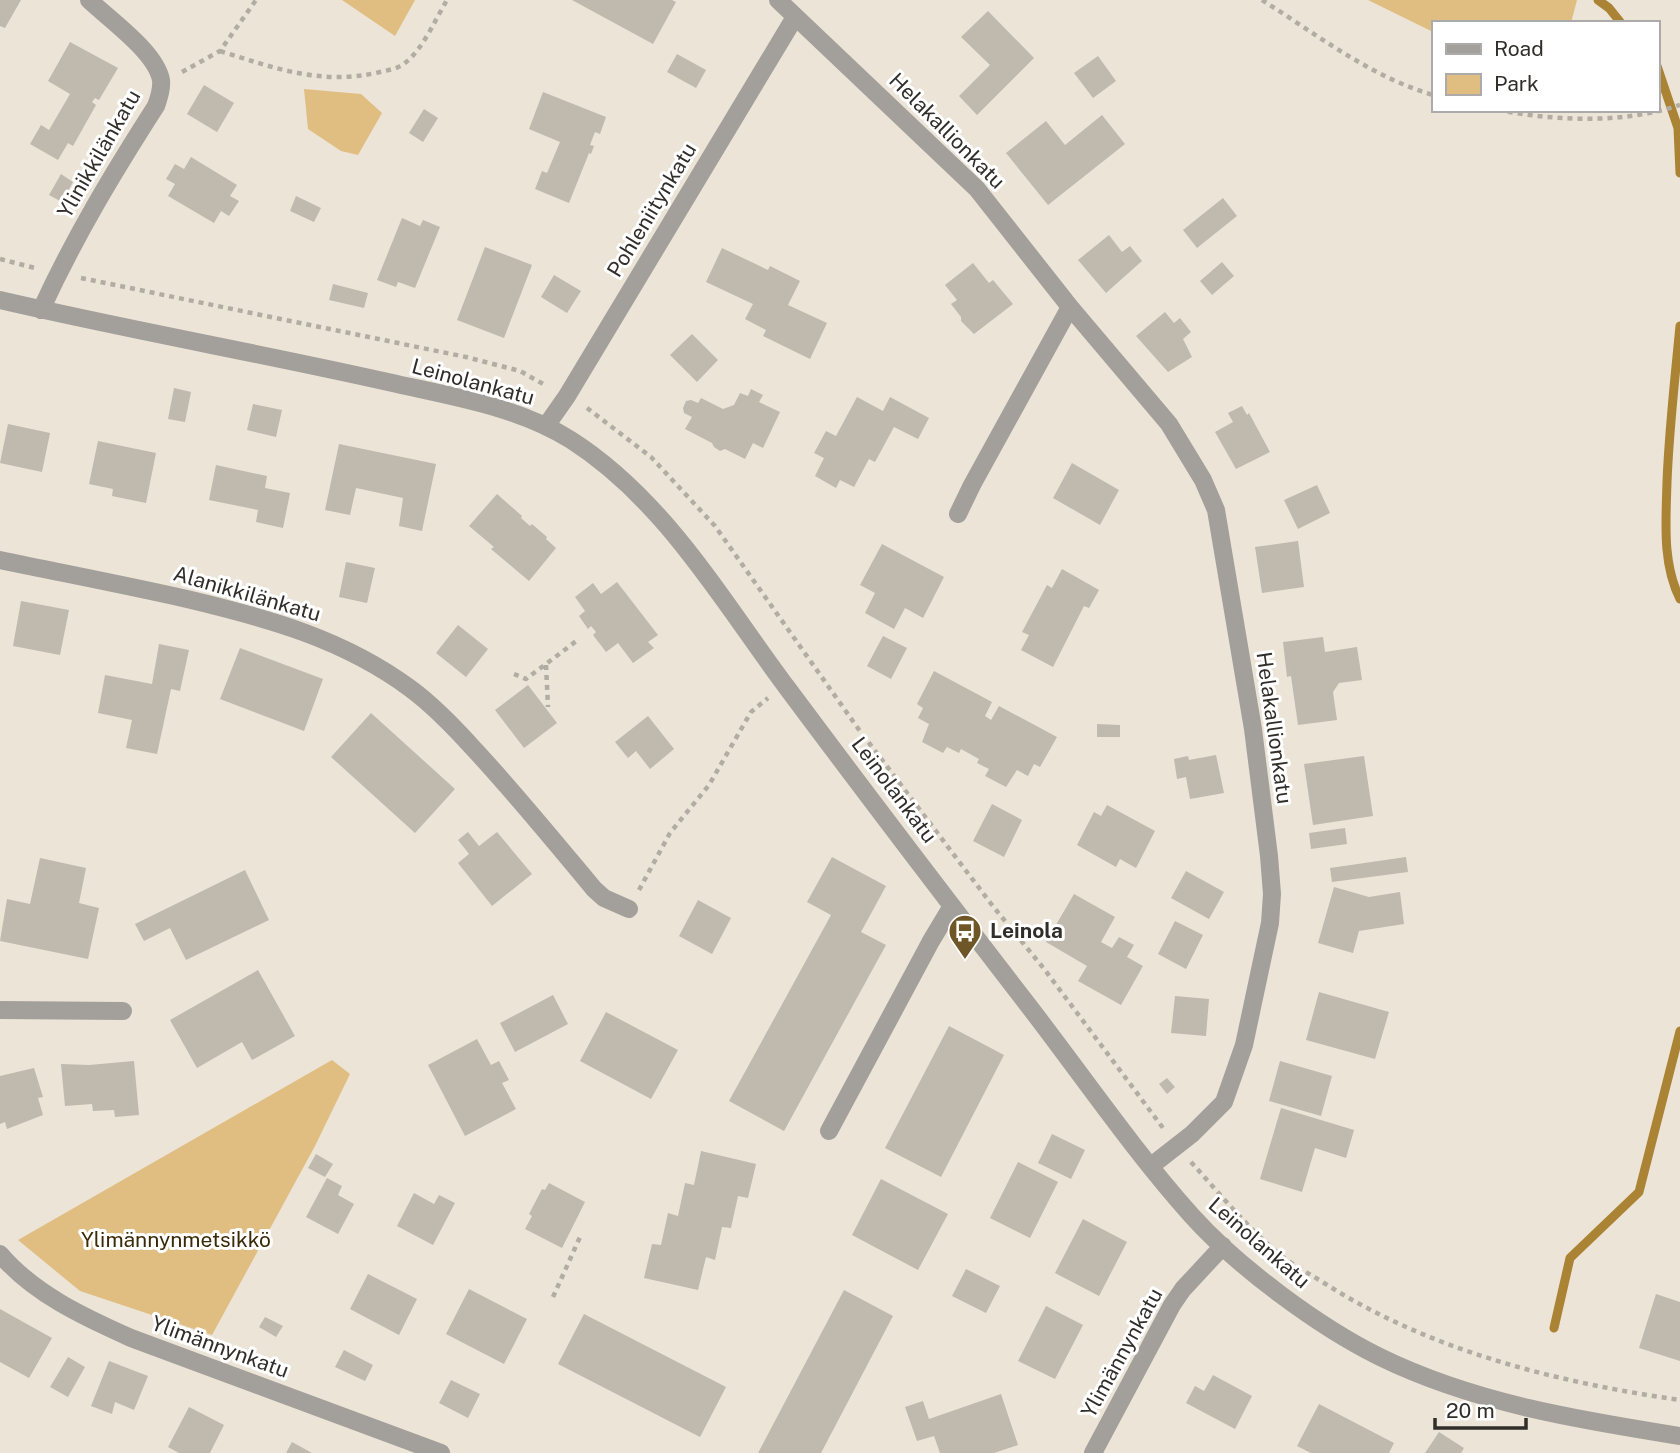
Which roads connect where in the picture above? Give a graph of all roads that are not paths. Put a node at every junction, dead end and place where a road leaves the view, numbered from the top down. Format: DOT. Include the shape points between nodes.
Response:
graph roads {
  1 [pos="89,0"];
  2 [pos="778,0"];
  3 [pos="795,17"];
  4 [pos="0,300"];
  5 [pos="1070,307"];
  6 [pos="41,310"];
  7 [pos="546,425"];
  8 [pos="958,514"];
  9 [pos="0,560"];
  10 [pos="953,906"];
  11 [pos="629,909"];
  12 [pos="0,1010"];
  13 [pos="123,1012"];
  14 [pos="829,1131"];
  15 [pos="1151,1166"];
  16 [pos="1223,1246"];
  17 [pos="0,1254"];
  18 [pos="1680,1436"];
  19 [pos="441,1453"];
  20 [pos="1093,1453"];
  1 -- 6 [label="street, Ylinikkilänkatu" via="155,64 161,93 103,189"];
  2 -- 3 [label="street, Helakallionkatu"];
  3 -- 5 [label="street, Helakallionkatu" via="977,189"];
  3 -- 7 [label="street, Pohleniitynkatu"];
  4 -- 6 [label="street, Leinolankatu"];
  5 -- 8 [label="street"];
  5 -- 15 [label="street, Helakallionkatu" via="1169,425 1216,510 1269,856 1272,894 1265,954 1244,1045 1224,1102"];
  6 -- 7 [label="street, Leinolankatu" via="496,407"];
  7 -- 10 [label="street, Leinolankatu" via="613,471 659,516"];
  9 -- 11 [label="street, Alanikkilänkatu" via="255,615 353,653 442,715 594,889"];
  10 -- 14 [label="street"];
  10 -- 15 [label="street, Leinolankatu"];
  12 -- 13 [label="street"];
  15 -- 16 [label="street, Leinolankatu"];
  16 -- 18 [label="street, Leinolankatu" via="1306,1312 1380,1357 1500,1400"];
  16 -- 20 [label="street, Ylimännynkatu" via="1172,1305"];
  17 -- 19 [label="street, Ylimännynkatu" via="38,1289 108,1328"];
}
